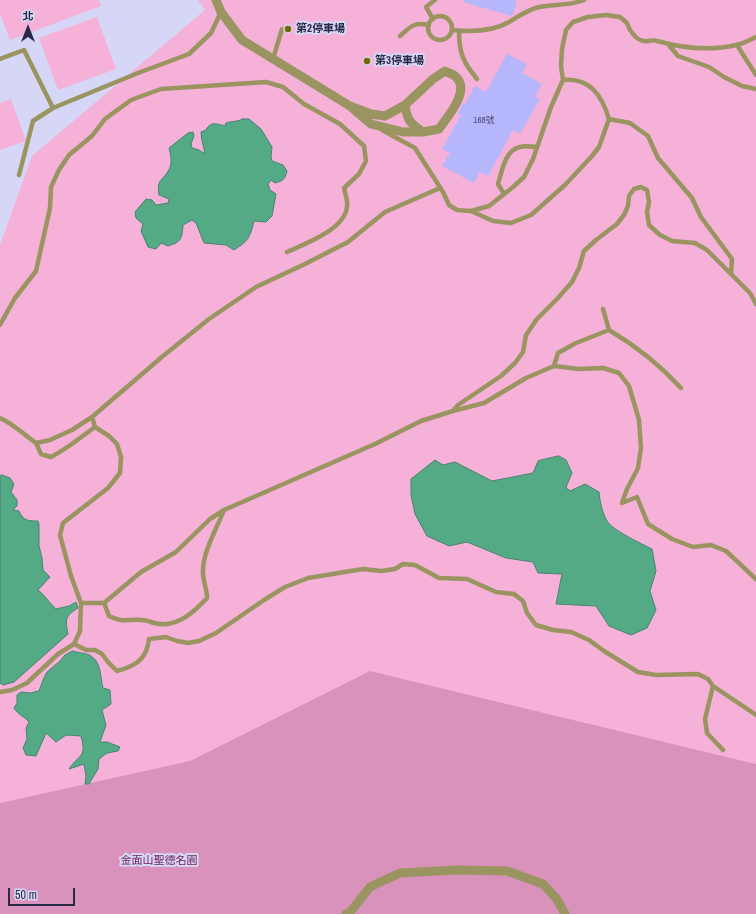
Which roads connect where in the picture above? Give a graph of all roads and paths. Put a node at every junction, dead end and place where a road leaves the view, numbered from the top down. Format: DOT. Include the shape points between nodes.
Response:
graph roads {
  1 [pos="216,0"];
  2 [pos="435,0"];
  3 [pos="584,0"];
  4 [pos="221,12"];
  5 [pos="433,19"];
  6 [pos="429,25"];
  7 [pos="282,29"];
  8 [pos="452,30"];
  9 [pos="459,31"];
  10 [pos="400,36"];
  11 [pos="756,37"];
  12 [pos="668,44"];
  13 [pos="737,45"];
  14 [pos="0,58"];
  15 [pos="273,59"];
  16 [pos="756,75"];
  17 [pos="477,79"];
  18 [pos="563,80"];
  19 [pos="756,89"];
  20 [pos="350,106"];
  21 [pos="405,106"];
  22 [pos="53,108"];
  23 [pos="609,119"];
  24 [pos="372,124"];
  25 [pos="423,132"];
  26 [pos="537,147"];
  27 [pos="19,175"];
  28 [pos="440,188"];
  29 [pos="504,194"];
  30 [pos="471,211"];
  31 [pos="287,252"];
  32 [pos="731,274"];
  33 [pos="756,304"];
  34 [pos="603,309"];
  35 [pos="0,325"];
  36 [pos="609,330"];
  37 [pos="554,366"];
  38 [pos="681,388"];
  39 [pos="453,411"];
  40 [pos="92,417"];
  41 [pos="0,418"];
  42 [pos="95,427"];
  43 [pos="36,443"];
  44 [pos="224,510"];
  45 [pos="756,579"];
  46 [pos="81,603"];
  47 [pos="104,603"];
  48 [pos="74,644"];
  49 [pos="713,686"];
  50 [pos="0,692"];
  51 [pos="756,715"];
  52 [pos="723,750"];
  53 [pos="346,914"];
  54 [pos="565,914"];
  1 -- 4 [label="street"];
  2 -- 5 [label="lane" via="426,7"];
  3 -- 9 [label="lane" via="578,3 539,7 493,28 476,32"];
  4 -- 15 [label="street" via="242,40"];
  4 -- 22 [label="lane" via="211,33 189,54"];
  5 -- 6 [label="lane"];
  5 -- 8 [label="lane" via="440,16 448,18"];
  6 -- 8 [label="lane" via="430,33 439,40 450,36"];
  6 -- 10 [label="lane" via="414,24"];
  7 -- 15 [label="lane"];
  8 -- 9 [label="lane"];
  9 -- 17 [label="lane" via="462,57"];
  11 -- 13 [label="lane"];
  12 -- 13 [label="lane" via="695,48"];
  12 -- 18 [label="lane" via="655,40 644,42 629,30 627,22 620,17 594,16 572,22 566,30 562,49"];
  12 -- 19 [label="lane" via="678,56 709,67 724,78 742,86"];
  13 -- 16 [label="lane"];
  14 -- 22 [label="lane" via="24,50"];
  15 -- 20 [label="street"];
  18 -- 23 [label="lane" via="576,79 591,86 604,105"];
  18 -- 26 [label="lane"];
  20 -- 21 [label="street" via="385,116"];
  20 -- 24 [label="street"];
  21 -- 25 [label="street" via="412,125"];
  21 -- 25 [label="street" via="445,71 456,76 461,86 459,99 439,130"];
  22 -- 27 [label="lane" via="33,121"];
  23 -- 30 [label="lane" via="599,147 565,185 531,215 511,223 493,221"];
  23 -- 32 [label="lane" via="630,123 648,136 658,158 692,198 701,217 732,259"];
  24 -- 25 [label="street" via="403,132"];
  24 -- 28 [label="lane" via="415,148"];
  26 -- 29 [label="lane" via="524,177"];
  26 -- 29 [label="lane" via="518,147 507,157 498,184"];
  28 -- 30 [label="lane" via="449,205 457,210"];
  28 -- 40 [label="lane" via="385,212 348,242 256,287 203,324"];
  29 -- 30 [label="lane" via="489,206"];
  31 -- 35 [label="lane" via="325,234 341,221 347,207 344,188 359,174 366,161 364,146 340,124 304,104 283,88 266,82 161,88 131,100 110,115 92,136 69,155 51,187 50,208 36,270 15,298"];
  32 -- 33 [label="lane" via="750,293"];
  32 -- 39 [label="lane" via="707,250 695,243 672,241 660,235 649,225 647,190 641,187 634,190 617,224 584,251 572,282 536,319 526,335 523,352 515,363"];
  34 -- 36 [label="lane"];
  36 -- 37 [label="lane" via="576,343 558,354"];
  36 -- 38 [label="lane" via="666,371"];
  37 -- 39 [label="lane" via="526,378 484,403"];
  37 -- 45 [label="lane" via="603,368 619,373 628,386 639,420 641,448 638,468 622,503 637,497 648,524 672,539 692,547 711,545 726,551"];
  39 -- 44 [label="lane" via="422,421"];
  40 -- 42 [label="lane"];
  40 -- 43 [label="lane" via="72,430"];
  41 -- 43 [label="lane"];
  42 -- 43 [label="lane" via="51,457 41,454"];
  42 -- 46 [label="lane" via="117,444 120,473 108,488 63,523 60,535"];
  44 -- 47 [label="lane" via="210,519 176,552 140,572"];
  44 -- 47 [label="lane" via="203,565 207,598 195,611 175,622 161,624 143,620 119,621 109,616"];
  46 -- 47 [label="lane"];
  46 -- 48 [label="lane" via="80,631"];
  48 -- 49 [label="lane" via="102,654 117,671 129,668 142,659 148,650 149,639 166,637 177,641 199,641 216,633 285,587 308,578 363,569 395,569 403,564 416,565 439,578 467,579 496,592 514,594 523,601 527,613 536,625 571,632 589,640 638,672 656,675 698,674 708,679"];
  48 -- 50 [label="lane" via="58,654 28,684"];
  49 -- 51 [label="lane"];
  49 -- 52 [label="lane" via="705,719 707,733"];
  53 -- 54 [label="street" via="370,887 400,873 456,870 506,871 543,884 556,898"];
}
